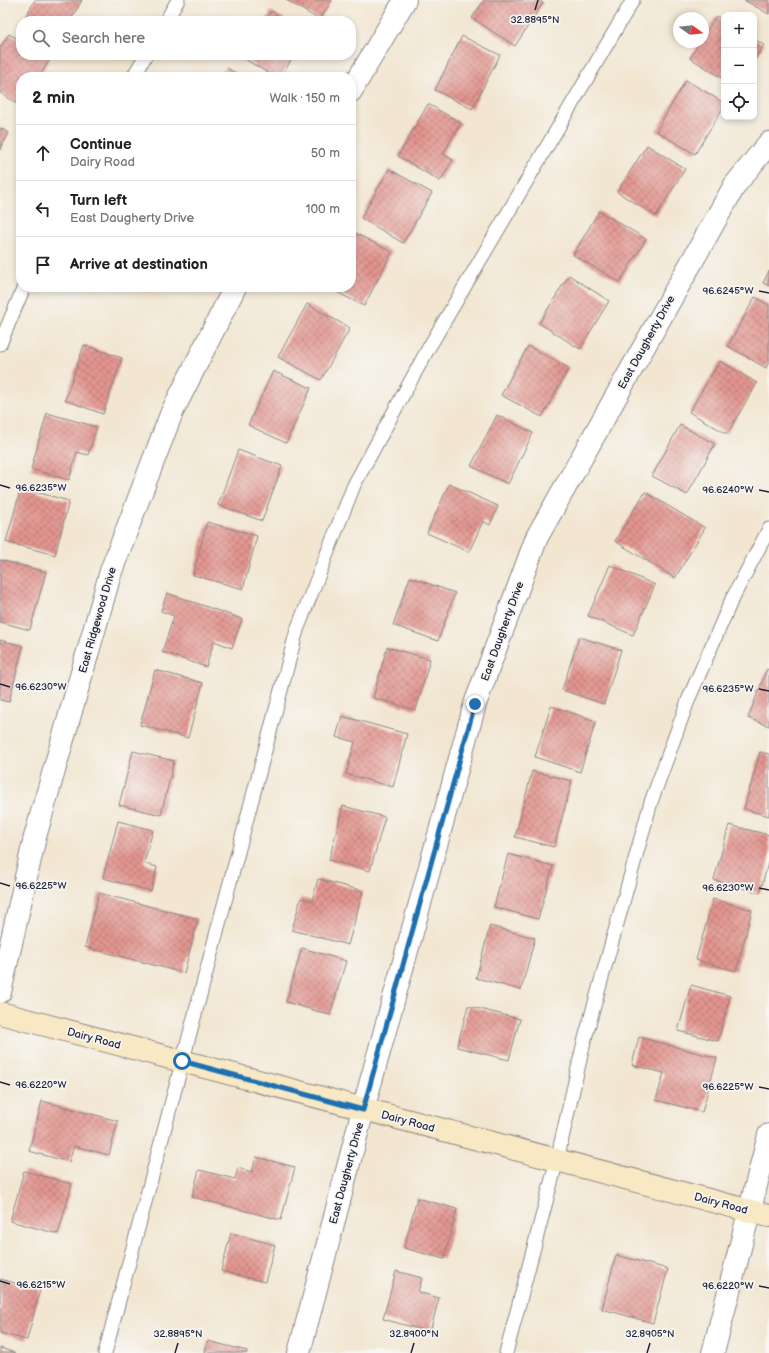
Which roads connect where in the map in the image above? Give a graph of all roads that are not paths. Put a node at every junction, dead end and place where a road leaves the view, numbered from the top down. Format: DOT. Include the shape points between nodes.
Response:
graph roads {
  1 [pos="178,0"];
  2 [pos="405,0"];
  3 [pos="633,0"];
  4 [pos="169,16"];
  5 [pos="143,60"];
  6 [pos="136,72"];
  7 [pos="356,83"];
  8 [pos="769,143"];
  9 [pos="22,292"];
  10 [pos="232,292"];
  11 [pos="0,344"];
  12 [pos="769,529"];
  13 [pos="0,992"];
  14 [pos="0,1013"];
  15 [pos="182,1061"];
  16 [pos="363,1110"];
  17 [pos="769,1135"];
  18 [pos="557,1160"];
  19 [pos="759,1213"];
  20 [pos="105,1353"];
  21 [pos="299,1353"];
  22 [pos="506,1353"];
  23 [pos="712,1353"];
  1 -- 4 [label="lane"];
  2 -- 7 [label="street"];
  3 -- 15 [label="lane" via="428,349 354,485 297,630"];
  5 -- 6 [label="lane"];
  8 -- 16 [label="street, East Daugherty Drive" via="735,185 536,537 475,704"];
  9 -- 11 [label="lane"];
  10 -- 13 [label="street, East Ridgewood Drive" via="172,412 111,571 35,837"];
  12 -- 18 [label="lane" via="732,598 689,698 651,802 584,1042"];
  14 -- 15 [label="street, Dairy Road"];
  15 -- 16 [label="street, Dairy Road"];
  15 -- 20 [label="lane"];
  16 -- 18 [label="street, Dairy Road"];
  16 -- 21 [label="street, East Daugherty Drive"];
  17 -- 19 [label="street"];
  18 -- 19 [label="street, Dairy Road"];
  18 -- 22 [label="lane"];
  19 -- 23 [label="street"];
}
